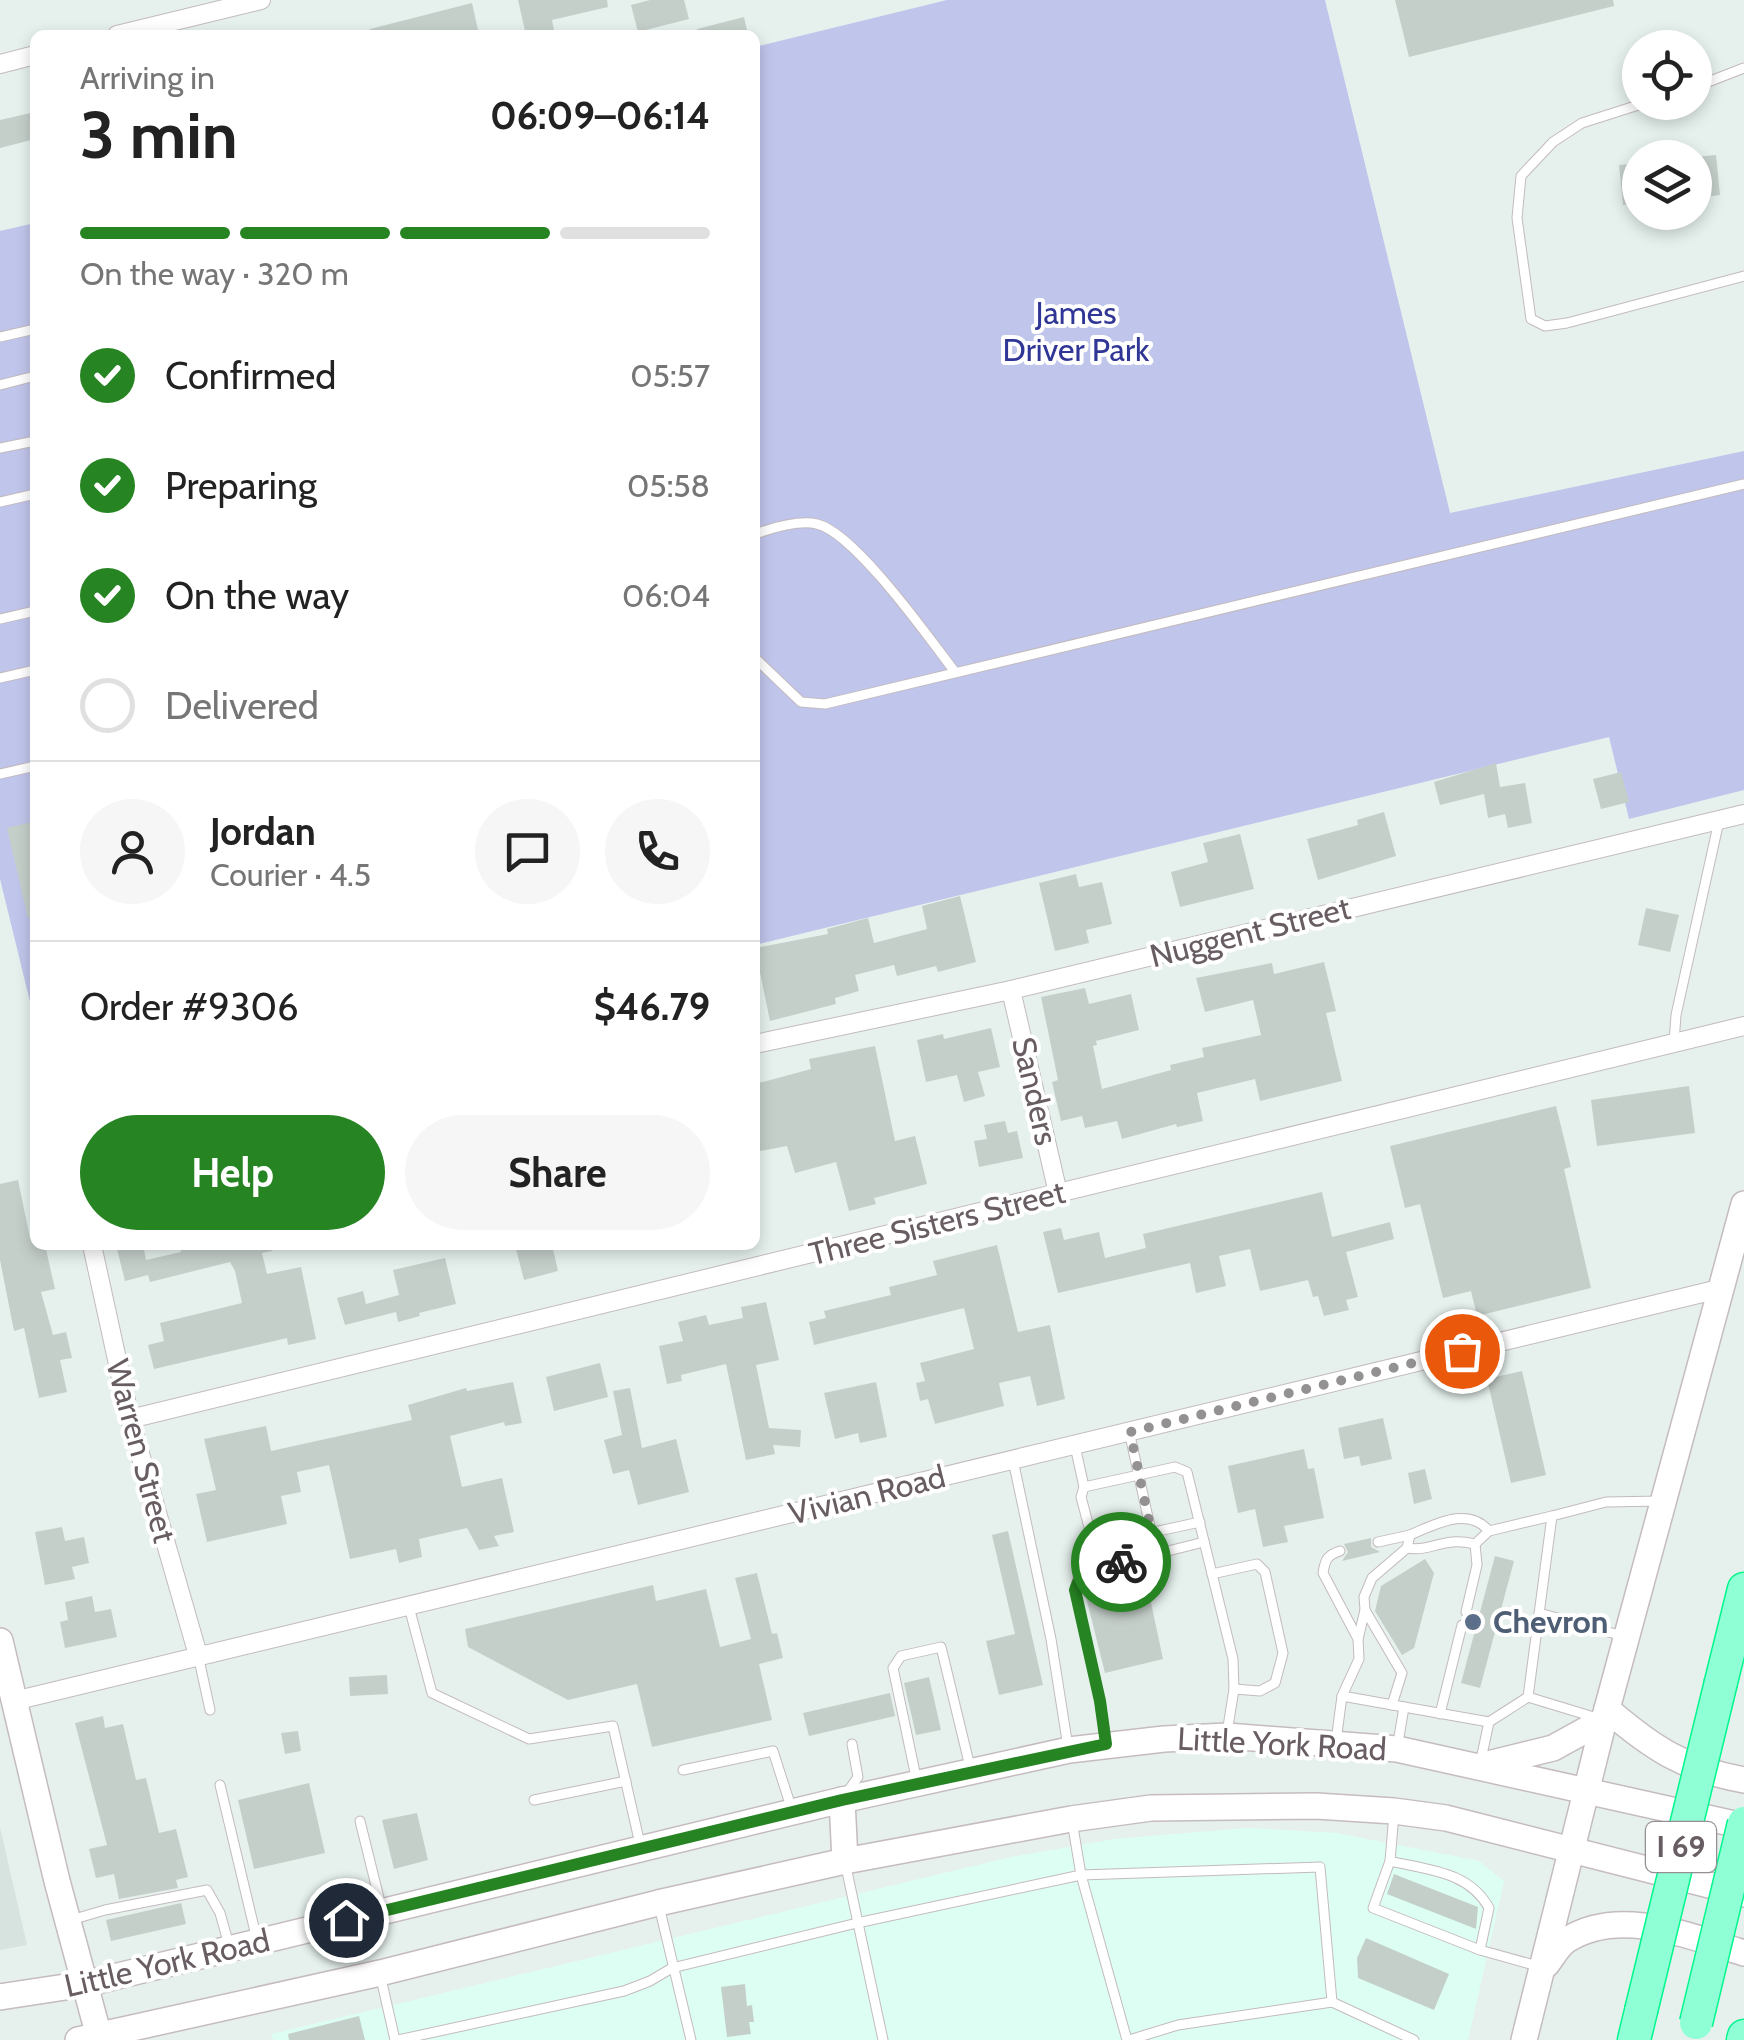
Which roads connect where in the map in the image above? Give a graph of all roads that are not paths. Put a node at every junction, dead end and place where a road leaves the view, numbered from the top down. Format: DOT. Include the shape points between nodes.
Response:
graph roads {
  1 [pos="261,0"];
  2 [pos="138,30"];
  3 [pos="30,56"];
  4 [pos="0,64"];
  5 [pos="1744,68"];
  6 [pos="1712,80"];
  7 [pos="1622,110"];
  8 [pos="1744,276"];
  9 [pos="30,331"];
  10 [pos="0,337"];
  11 [pos="30,377"];
  12 [pos="0,385"];
  13 [pos="30,442"];
  14 [pos="0,448"];
  15 [pos="1744,484"];
  16 [pos="30,495"];
  17 [pos="0,502"];
  18 [pos="760,533"];
  19 [pos="30,612"];
  20 [pos="0,619"];
  21 [pos="760,663"];
  22 [pos="30,671"];
  23 [pos="955,672"];
  24 [pos="0,678"];
  25 [pos="30,767"];
  26 [pos="0,774"];
  27 [pos="1744,814"];
  28 [pos="1719,820"];
  29 [pos="1011,990"];
  30 [pos="1744,1026"];
  31 [pos="760,1043"];
  32 [pos="1674,1043"];
  33 [pos="1058,1193"];
  34 [pos="1744,1204"];
  35 [pos="93,1250"];
  36 [pos="1719,1289"];
  37 [pos="130,1419"];
  38 [pos="1130,1432"];
  39 [pos="1074,1445"];
  40 [pos="1013,1460"];
  41 [pos="1140,1475"];
  42 [pos="1084,1487"];
  43 [pos="1664,1500"];
  44 [pos="1552,1516"];
  45 [pos="1200,1522"];
  46 [pos="1490,1531"];
  47 [pos="1152,1532"];
  48 [pos="1410,1535"];
  49 [pos="1204,1542"];
  50 [pos="1378,1542"];
  51 [pos="1474,1544"];
  52 [pos="1408,1548"];
  53 [pos="1340,1551"];
  54 [pos="1156,1554"];
  55 [pos="1212,1574"];
  56 [pos="1744,1588"];
  57 [pos="409,1607"];
  58 [pos="1365,1610"];
  59 [pos="1466,1612"];
  60 [pos="1539,1613"];
  61 [pos="1462,1626"];
  62 [pos="1628,1638"];
  63 [pos="1358,1640"];
  64 [pos="0,1641"];
  65 [pos="198,1655"];
  66 [pos="1234,1689"];
  67 [pos="1342,1696"];
  68 [pos="1528,1697"];
  69 [pos="14,1701"];
  70 [pos="1392,1705"];
  71 [pos="1404,1707"];
  72 [pos="210,1710"];
  73 [pos="1440,1714"];
  74 [pos="1606,1714"];
  75 [pos="1488,1722"];
  76 [pos="1227,1736"];
  77 [pos="852,1744"];
  78 [pos="1106,1744"];
  79 [pos="1336,1744"];
  80 [pos="1396,1749"];
  81 [pos="1069,1750"];
  82 [pos="1479,1766"];
  83 [pos="683,1770"];
  84 [pos="972,1772"];
  85 [pos="1744,1780"];
  86 [pos="626,1781"];
  87 [pos="918,1784"];
  88 [pos="220,1785"];
  89 [pos="1588,1791"];
  90 [pos="534,1800"];
  91 [pos="842,1800"];
  92 [pos="1394,1811"];
  93 [pos="792,1812"];
  94 [pos="1072,1819"];
  95 [pos="360,1820"];
  96 [pos="1744,1824"];
  97 [pos="642,1848"];
  98 [pos="1573,1852"];
  99 [pos="845,1861"];
  100 [pos="1390,1861"];
  101 [pos="1081,1875"];
  102 [pos="1744,1894"];
  103 [pos="658,1903"];
  104 [pos="382,1911"];
  105 [pos="68,1921"];
  106 [pos="857,1923"];
  107 [pos="258,1942"];
  108 [pos="230,1949"];
  109 [pos="1480,1950"];
  110 [pos="1744,1953"];
  111 [pos="672,1968"];
  112 [pos="1544,1968"];
  113 [pos="380,1973"];
  114 [pos="85,1984"];
  115 [pos="0,1998"];
  116 [pos="1332,2002"];
  117 [pos="1638,2026"];
  118 [pos="1694,2032"];
  119 [pos="92,2039"];
  120 [pos="396,2040"];
  121 [pos="691,2040"];
  122 [pos="883,2040"];
  123 [pos="1128,2040"];
  124 [pos="1414,2040"];
  125 [pos="1524,2040"];
  1 -- 2 [label="street"];
  3 -- 4 [label="street"];
  5 -- 6 [label="lane"];
  7 -- 8 [label="lane" via="1582,123 1521,176 1517,218 1531,319 1544,326 1567,323"];
  9 -- 10 [label="lane"];
  11 -- 12 [label="lane"];
  13 -- 14 [label="lane"];
  15 -- 23 [label="lane"];
  16 -- 17 [label="lane"];
  18 -- 23 [label="lane" via="815,523 842,536"];
  19 -- 20 [label="lane"];
  21 -- 23 [label="lane" via="801,702 826,704"];
  22 -- 24 [label="lane"];
  25 -- 26 [label="lane"];
  27 -- 28 [label="street, Nuggent Street"];
  28 -- 29 [label="street, Nuggent Street"];
  28 -- 32 [label="lane"];
  29 -- 31 [label="street, Nuggent Street"];
  29 -- 33 [label="street, Sanders"];
  30 -- 32 [label="street, Three Sisters Street"];
  32 -- 33 [label="street, Three Sisters Street"];
  33 -- 37 [label="street, Three Sisters Street"];
  34 -- 36 [label="main road"];
  35 -- 37 [label="street, Warren Street"];
  36 -- 38 [label="street, Vivian Road"];
  36 -- 43 [label="main road"];
  37 -- 65 [label="street, Warren Street"];
  38 -- 39 [label="street, Vivian Road"];
  38 -- 41 [label="lane"];
  39 -- 40 [label="street, Vivian Road"];
  39 -- 42 [label="lane"];
  40 -- 57 [label="street, Vivian Road"];
  40 -- 81 [label="lane"];
  41 -- 42 [label="lane"];
  41 -- 45 [label="lane" via="1175,1467 1187,1472"];
  41 -- 47 [label="lane"];
  42 -- 47 [label="lane" via="1093,1542"];
  43 -- 44 [label="lane" via="1606,1502"];
  43 -- 62 [label="main road"];
  44 -- 46 [label="lane"];
  44 -- 60 [label="lane"];
  45 -- 47 [label="lane"];
  45 -- 49 [label="lane"];
  46 -- 48 [label="lane" via="1464,1517"];
  46 -- 51 [label="lane"];
  47 -- 54 [label="lane"];
  48 -- 50 [label="lane"];
  48 -- 52 [label="lane"];
  49 -- 54 [label="lane"];
  49 -- 55 [label="lane"];
  51 -- 52 [label="lane" via="1454,1539"];
  51 -- 59 [label="lane" via="1477,1565"];
  52 -- 58 [label="lane" via="1372,1578"];
  53 -- 63 [label="lane" via="1324,1561 1323,1573"];
  54 -- 78 [label="lane" via="1078,1578"];
  55 -- 66 [label="lane"];
  55 -- 66 [label="lane" via="1257,1564 1283,1653 1275,1682 1260,1690"];
  56 -- 117 [label="highway, I 69, bridge"];
  57 -- 65 [label="street, Vivian Road"];
  57 -- 86 [label="lane" via="432,1693 530,1738 613,1726"];
  58 -- 63 [label="lane"];
  58 -- 70 [label="lane" via="1402,1673"];
  60 -- 62 [label="lane"];
  60 -- 68 [label="lane"];
  61 -- 73 [label="lane"];
  62 -- 74 [label="main road"];
  63 -- 67 [label="lane" via="1359,1659"];
  64 -- 69 [label="main road"];
  65 -- 69 [label="street, Vivian Road"];
  65 -- 72 [label="lane"];
  66 -- 76 [label="lane"];
  67 -- 70 [label="lane"];
  67 -- 79 [label="lane"];
  68 -- 74 [label="lane"];
  68 -- 75 [label="lane"];
  69 -- 105 [label="main road"];
  70 -- 71 [label="lane"];
  71 -- 73 [label="lane"];
  71 -- 80 [label="lane"];
  73 -- 75 [label="lane"];
  74 -- 82 [label="main road" via="1553,1748"];
  74 -- 85 [label="main road" via="1656,1749"];
  74 -- 89 [label="main road"];
  75 -- 82 [label="lane"];
  76 -- 78 [label="main road, Little York Road"];
  76 -- 79 [label="main road, Little York Road"];
  77 -- 91 [label="lane" via="858,1777"];
  78 -- 81 [label="main road, Little York Road"];
  79 -- 80 [label="main road, Little York Road"];
  80 -- 82 [label="main road, Little York Road"];
  81 -- 84 [label="main road, Little York Road"];
  82 -- 89 [label="main road, Little York Road"];
  83 -- 93 [label="lane" via="773,1751"];
  84 -- 87 [label="main road, Little York Road"];
  84 -- 87 [label="lane" via="941,1647 901,1656 893,1668"];
  86 -- 90 [label="lane"];
  86 -- 97 [label="lane"];
  87 -- 91 [label="main road, Little York Road"];
  88 -- 107 [label="lane"];
  89 -- 96 [label="main road, Little York Road"];
  89 -- 98 [label="main road"];
  91 -- 93 [label="main road, Little York Road"];
  91 -- 99 [label="main road"];
  92 -- 94 [label="main road, Little York Road" via="1226,1805"];
  92 -- 98 [label="main road, Little York Road"];
  92 -- 100 [label="lane"];
  93 -- 97 [label="main road, Little York Road"];
  94 -- 99 [label="main road, Little York Road"];
  94 -- 101 [label="lane"];
  95 -- 104 [label="lane"];
  96 -- 118 [label="highway, I 69, bridge"];
  97 -- 104 [label="main road, Little York Road"];
  98 -- 102 [label="main road, Little York Road"];
  98 -- 112 [label="main road"];
  99 -- 103 [label="main road, Little York Road"];
  99 -- 106 [label="lane"];
  100 -- 109 [label="lane" via="1459,1876 1471,1885 1490,1912"];
  100 -- 109 [label="lane" via="1373,1908"];
  101 -- 106 [label="lane"];
  101 -- 116 [label="lane" via="1320,1867"];
  101 -- 123 [label="lane"];
  103 -- 111 [label="lane"];
  103 -- 113 [label="main road, Little York Road"];
  104 -- 107 [label="main road, Little York Road"];
  105 -- 108 [label="lane" via="207,1890"];
  105 -- 114 [label="main road"];
  106 -- 111 [label="lane"];
  106 -- 122 [label="lane"];
  107 -- 108 [label="main road, Little York Road"];
  108 -- 114 [label="main road, Little York Road"];
  109 -- 112 [label="lane"];
  110 -- 112 [label="main road" via="1648,1925 1619,1924 1565,1940"];
  111 -- 120 [label="lane" via="624,1991"];
  111 -- 121 [label="lane"];
  112 -- 125 [label="main road"];
  113 -- 119 [label="main road, Little York Road"];
  113 -- 120 [label="lane"];
  114 -- 115 [label="main road, Little York Road"];
  114 -- 119 [label="main road"];
  116 -- 123 [label="lane" via="1178,2025"];
  116 -- 124 [label="lane"];
}
